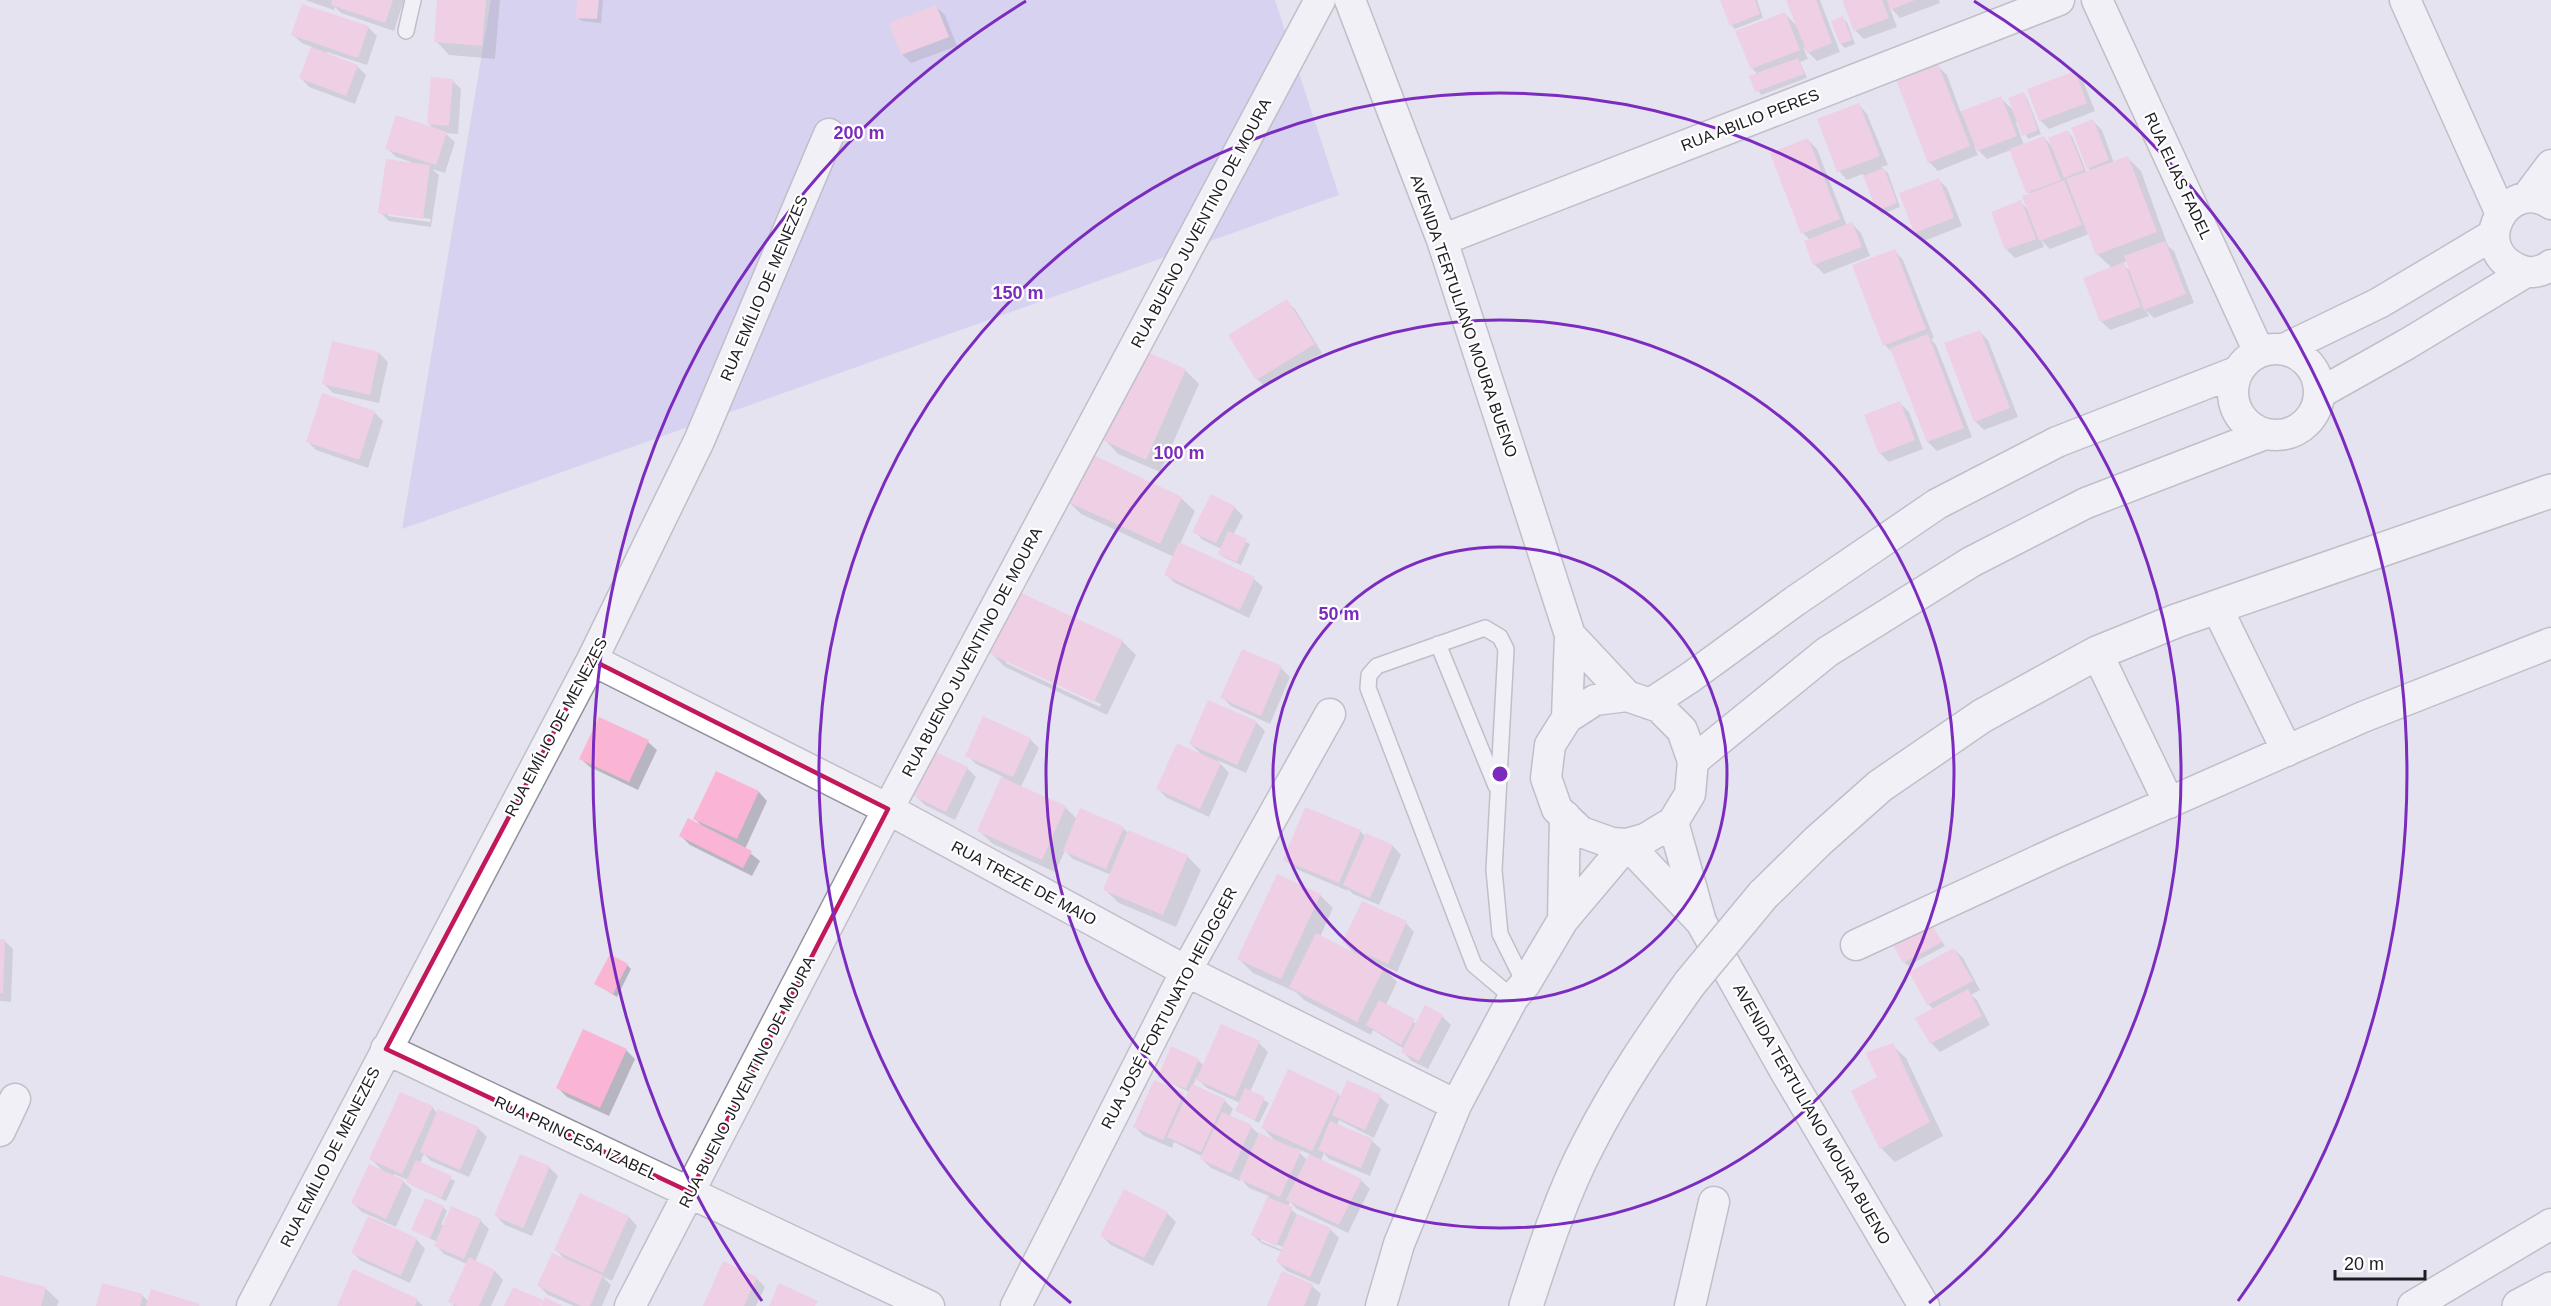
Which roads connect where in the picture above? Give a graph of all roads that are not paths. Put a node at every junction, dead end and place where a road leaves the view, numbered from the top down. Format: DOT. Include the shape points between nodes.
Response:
graph roads {
  1 [pos="413,0"];
  2 [pos="1320,0"];
  3 [pos="1350,0"];
  4 [pos="2059,0"];
  5 [pos="2097,0"];
  6 [pos="2405,0"];
  7 [pos="406,32"];
  8 [pos="829,134"];
  9 [pos="2551,165"];
  10 [pos="2539,201"];
  11 [pos="2497,225"];
  12 [pos="1442,240"];
  13 [pos="2539,269"];
  14 [pos="2272,350"];
  15 [pos="2236,372"];
  16 [pos="2320,393"];
  17 [pos="2265,434"];
  18 [pos="2551,491"];
  19 [pos="2217,608"];
  20 [pos="1570,635"];
  21 [pos="2551,643"];
  22 [pos="1438,644"];
  23 [pos="2097,653"];
  24 [pos="592,660"];
  25 [pos="1639,700"];
  26 [pos="1330,714"];
  27 [pos="1567,718"];
  28 [pos="2287,751"];
  29 [pos="1694,761"];
  30 [pos="1498,791"];
  31 [pos="2169,803"];
  32 [pos="888,809"];
  33 [pos="1565,816"];
  34 [pos="1673,822"];
  35 [pos="1627,844"];
  36 [pos="1563,920"];
  37 [pos="1701,922"];
  38 [pos="1856,945"];
  39 [pos="1186,971"];
  40 [pos="1519,991"];
  41 [pos="386,1048"];
  42 [pos="15,1099"];
  43 [pos="1456,1105"];
  44 [pos="0,1131"];
  45 [pos="690,1192"];
  46 [pos="1714,1202"];
  47 [pos="2551,1224"];
  48 [pos="2551,1289"];
  49 [pos="252,1306"];
  50 [pos="630,1306"];
  51 [pos="929,1306"];
  52 [pos="1016,1306"];
  53 [pos="1381,1306"];
  54 [pos="1526,1306"];
  55 [pos="1690,1306"];
  56 [pos="1924,1306"];
  57 [pos="2413,1306"];
  58 [pos="2519,1306"];
  1 -- 7 [label="lane"];
  2 -- 32 [label="street, RUA BUENO JUVENTINO DE MOURA"];
  3 -- 12 [label="street, AVENIDA TERTULIANO MOURA BUENO"];
  4 -- 12 [label="street, RUA ABILIO PERES"];
  5 -- 14 [label="street, RUA ELIAS FADEL"];
  6 -- 11 [label="street"];
  8 -- 24 [label="street, RUA EMÍLIO DE MENEZES" via="699,441"];
  9 -- 10 [label="street"];
  10 -- 11 [label="street" via="2510,204"];
  11 -- 13 [label="street" via="2498,252 2510,266"];
  11 -- 14 [label="street" via="2379,303"];
  12 -- 20 [label="street, AVENIDA TERTULIANO MOURA BUENO"];
  13 -- 16 [label="street"];
  14 -- 15 [label="street" via="2249,357"];
  14 -- 16 [label="street" via="2304,357 2316,373"];
  15 -- 17 [label="street" via="2232,391 2235,410 2248,426"];
  15 -- 25 [label="street" via="2057,442 1937,504 1691,678"];
  16 -- 17 [label="street" via="2316,411 2303,427 2285,435"];
  17 -- 29 [label="street" via="2086,503 1971,562 1827,652"];
  18 -- 19 [label="main road"];
  19 -- 23 [label="main road"];
  19 -- 28 [label="street"];
  20 -- 25 [label="street, AVENIDA TERTULIANO MOURA BUENO"];
  20 -- 27 [label="street, AVENIDA TERTULIANO MOURA BUENO"];
  21 -- 28 [label="street"];
  22 -- 30 [label="lane"];
  22 -- 30 [label="lane" via="1485,628 1500,637 1506,649"];
  22 -- 40 [label="lane" via="1377,666 1369,675 1368,688 1474,965"];
  23 -- 31 [label="street"];
  23 -- 54 [label="main road, bridge" via="1982,716 1880,786 1763,896 1690,983 1635,1061 1588,1144 1543,1252"];
  24 -- 32 [label="street, RUA TREZE DE MAIO"];
  24 -- 41 [label="street, RUA EMÍLIO DE MENEZES"];
  25 -- 27 [label="street" via="1595,700"];
  25 -- 29 [label="street" via="1659,707 1682,730"];
  26 -- 39 [label="street, RUA JOSÉ FORTUNATO HEIDGGER"];
  27 -- 33 [label="street" via="1550,745 1546,778 1557,809"];
  28 -- 31 [label="street"];
  29 -- 34 [label="street" via="1690,794"];
  30 -- 40 [label="lane" via="1494,870 1500,934"];
  31 -- 38 [label="street"];
  32 -- 39 [label="street, RUA TREZE DE MAIO"];
  32 -- 45 [label="street, RUA BUENO JUVENTINO DE MOURA"];
  33 -- 35 [label="street" via="1581,832"];
  33 -- 36 [label="street"];
  34 -- 35 [label="street" via="1645,839"];
  34 -- 37 [label="street, AVENIDA TERTULIANO MOURA BUENO"];
  35 -- 36 [label="street"];
  35 -- 37 [label="street, AVENIDA TERTULIANO MOURA BUENO"];
  36 -- 40 [label="street"];
  37 -- 56 [label="street, AVENIDA TERTULIANO MOURA BUENO"];
  39 -- 43 [label="street, RUA TREZE DE MAIO"];
  39 -- 52 [label="street, RUA JOSÉ FORTUNATO HEIDGGER"];
  40 -- 43 [label="street"];
  41 -- 45 [label="street, RUA PRINCESA IZABEL"];
  41 -- 49 [label="street, RUA EMÍLIO DE MENEZES"];
  42 -- 44 [label="street"];
  43 -- 53 [label="street" via="1399,1244"];
  45 -- 50 [label="street, RUA BUENO JUVENTINO DE MOURA"];
  45 -- 51 [label="street, RUA PRINCESA IZABEL"];
  46 -- 55 [label="street"];
  47 -- 57 [label="street"];
  48 -- 58 [label="main road"];
}
